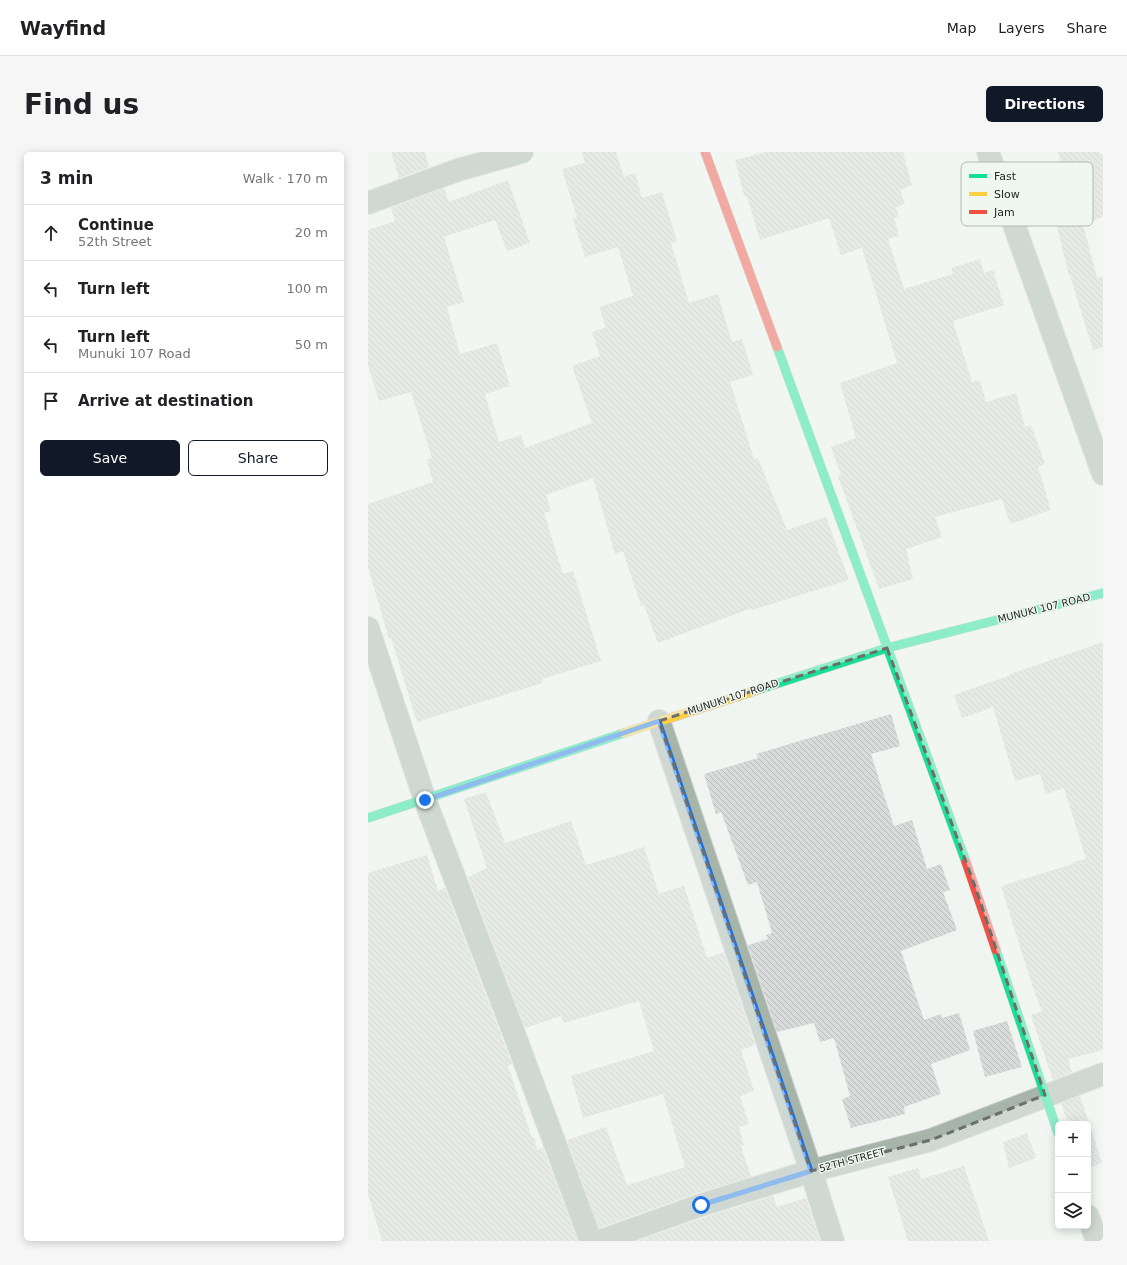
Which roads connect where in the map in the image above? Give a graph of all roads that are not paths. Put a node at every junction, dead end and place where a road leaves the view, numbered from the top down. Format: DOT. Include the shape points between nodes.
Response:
graph roads {
  1 [pos="522,152"];
  2 [pos="704,152"];
  3 [pos="988,152"];
  4 [pos="992,162"];
  5 [pos="368,203"];
  6 [pos="1014,226"];
  7 [pos="1103,474"];
  8 [pos="1103,593"];
  9 [pos="368,628"];
  10 [pos="887,648"];
  11 [pos="659,721"];
  12 [pos="425,800"];
  13 [pos="368,818"];
  14 [pos="1103,1074"];
  15 [pos="1045,1095"];
  16 [pos="1055,1124"];
  17 [pos="811,1171"];
  18 [pos="1091,1224"];
  19 [pos="591,1241"];
  20 [pos="600,1241"];
  21 [pos="833,1241"];
  22 [pos="1097,1241"];
  1 -- 5 [label="street" via="458,170"];
  2 -- 10 [label="street"];
  3 -- 4 [label="street"];
  6 -- 7 [label="street"];
  8 -- 10 [label="street, MUNUKI 107 ROAD"];
  9 -- 12 [label="street"];
  10 -- 11 [label="street, MUNUKI 107 ROAD"];
  10 -- 15 [label="street" via="976,889"];
  11 -- 12 [label="street, MUNUKI 107 ROAD"];
  11 -- 17 [label="street"];
  12 -- 13 [label="street, MUNUKI 107 ROAD"];
  12 -- 19 [label="street"];
  14 -- 15 [label="street, 52TH STREET"];
  15 -- 16 [label="street"];
  15 -- 17 [label="street, 52TH STREET" via="931,1140"];
  17 -- 20 [label="street, 52TH STREET" via="701,1205"];
  17 -- 21 [label="street"];
  18 -- 22 [label="street"];
}
